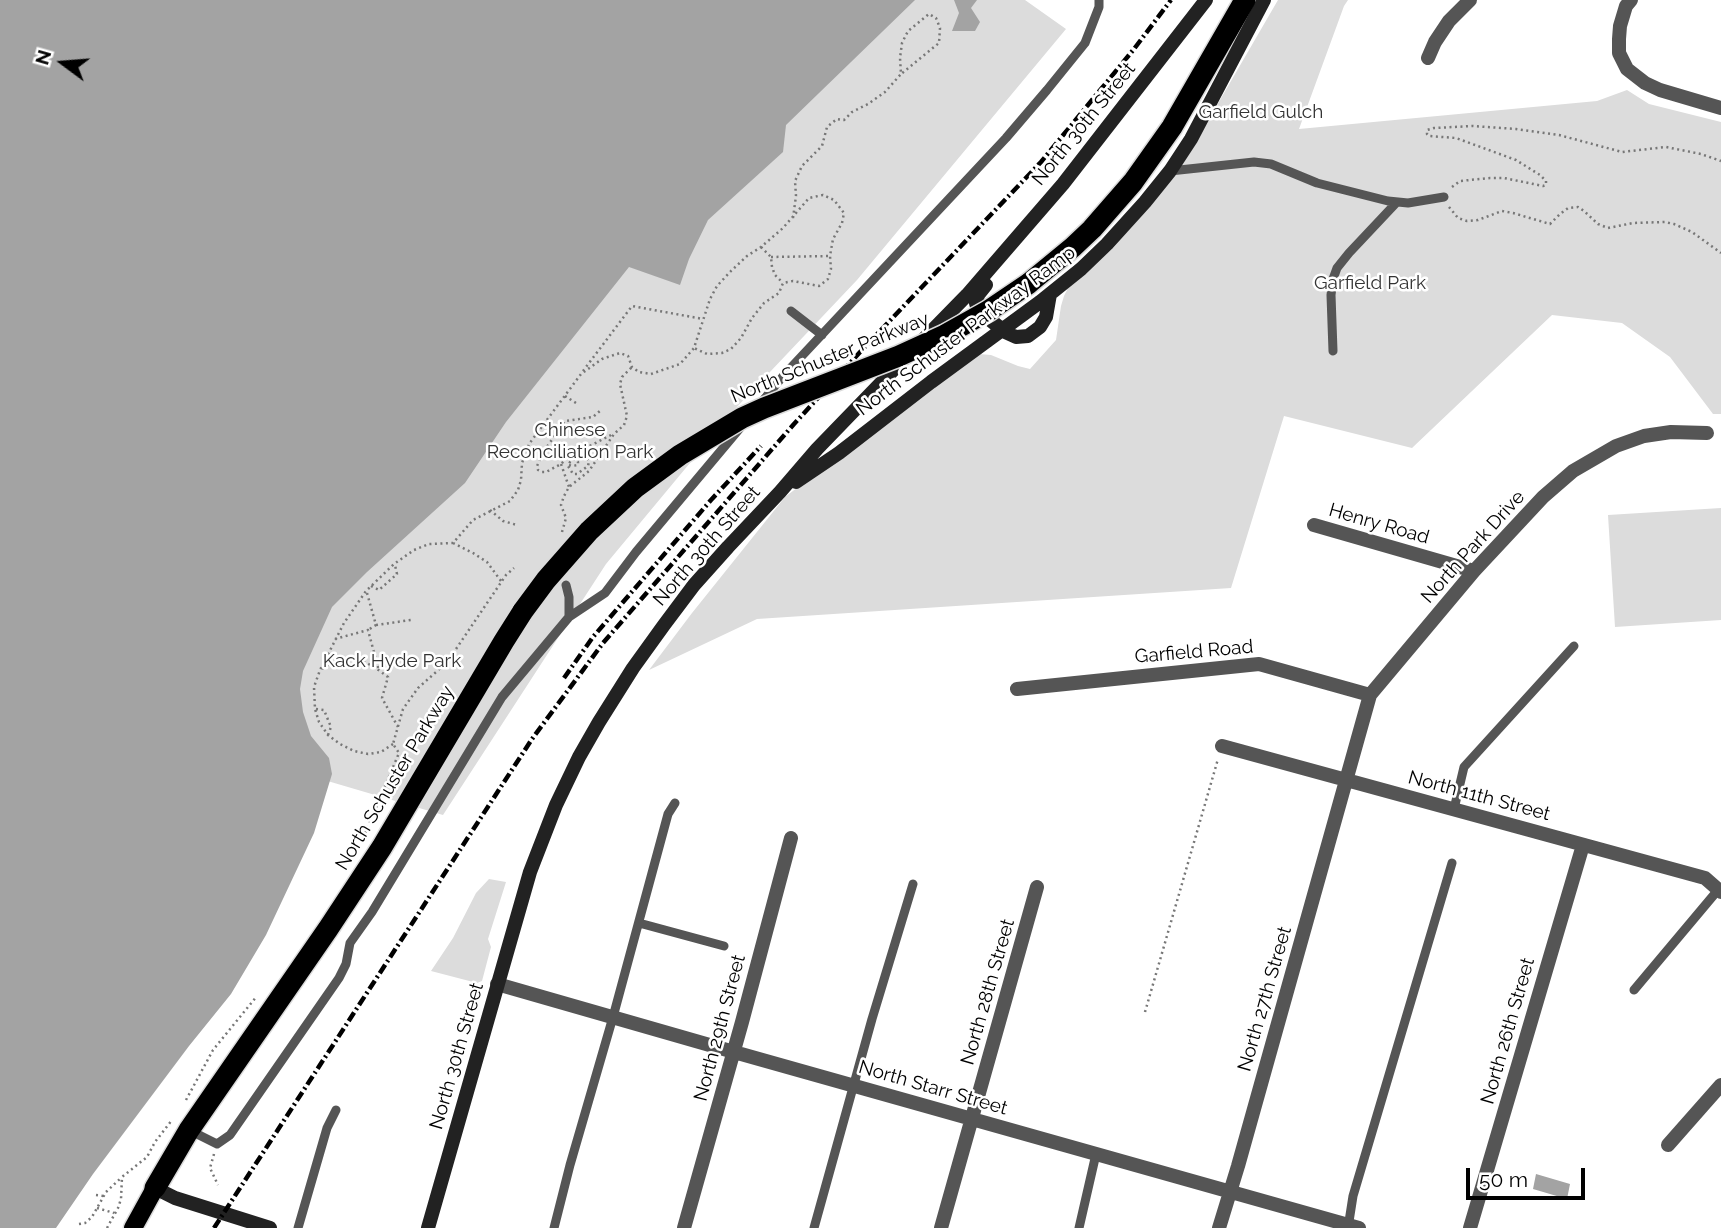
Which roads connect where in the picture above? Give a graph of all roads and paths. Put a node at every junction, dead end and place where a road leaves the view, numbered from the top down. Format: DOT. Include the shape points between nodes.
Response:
graph roads {
  1 [pos="1098,0"];
  2 [pos="1206,0"];
  3 [pos="1247,0"];
  4 [pos="1264,0"];
  5 [pos="1469,0"];
  6 [pos="1631,0"];
  7 [pos="1428,58"];
  8 [pos="901,74"];
  9 [pos="1720,105"];
  10 [pos="1721,161"];
  11 [pos="1170,171"];
  12 [pos="1063,184"];
  13 [pos="1444,197"];
  14 [pos="1397,202"];
  15 [pos="793,218"];
  16 [pos="761,247"];
  17 [pos="1721,253"];
  18 [pos="830,256"];
  19 [pos="771,257"];
  20 [pos="783,283"];
  21 [pos="1050,294"];
  22 [pos="791,311"];
  23 [pos="703,319"];
  24 [pos="1003,330"];
  25 [pos="822,335"];
  26 [pos="694,348"];
  27 [pos="1333,351"];
  28 [pos="632,367"];
  29 [pos="581,374"];
  30 [pos="565,396"];
  31 [pos="576,403"];
  32 [pos="601,410"];
  33 [pos="1707,433"];
  34 [pos="614,434"];
  35 [pos="578,452"];
  36 [pos="561,464"];
  37 [pos="569,465"];
  38 [pos="569,487"];
  39 [pos="780,492"];
  40 [pos="490,510"];
  41 [pos="517,525"];
  42 [pos="1314,525"];
  43 [pos="559,540"];
  44 [pos="453,543"];
  45 [pos="394,564"];
  46 [pos="514,568"];
  47 [pos="1475,571"];
  48 [pos="501,582"];
  49 [pos="566,585"];
  50 [pos="371,586"];
  51 [pos="366,591"];
  52 [pos="569,617"];
  53 [pos="411,620"];
  54 [pos="376,625"];
  55 [pos="368,630"];
  56 [pos="335,639"];
  57 [pos="1574,646"];
  58 [pos="320,670"];
  59 [pos="379,671"];
  60 [pos="1017,690"];
  61 [pos="1370,695"];
  62 [pos="315,709"];
  63 [pos="398,727"];
  64 [pos="328,735"];
  65 [pos="393,744"];
  66 [pos="1222,746"];
  67 [pos="1346,780"];
  68 [pos="675,803"];
  69 [pos="1454,809"];
  70 [pos="791,838"];
  71 [pos="360,845"];
  72 [pos="1583,845"];
  73 [pos="1452,863"];
  74 [pos="913,884"];
  75 [pos="1037,887"];
  76 [pos="1720,890"];
  77 [pos="639,923"];
  78 [pos="328,929"];
  79 [pos="349,943"];
  80 [pos="724,946"];
  81 [pos="497,984"];
  82 [pos="1634,990"];
  83 [pos="261,992"];
  84 [pos="1145,1012"];
  85 [pos="613,1017"];
  86 [pos="734,1052"];
  87 [pos="1721,1085"];
  88 [pos="854,1086"];
  89 [pos="181,1109"];
  90 [pos="336,1110"];
  91 [pos="972,1120"];
  92 [pos="181,1125"];
  93 [pos="217,1144"];
  94 [pos="1668,1145"];
  95 [pos="1096,1154"];
  96 [pos="122,1177"];
  97 [pos="218,1185"];
  98 [pos="155,1188"];
  99 [pos="1229,1191"];
  100 [pos="96,1195"];
  101 [pos="104,1196"];
  102 [pos="97,1208"];
  103 [pos="115,1213"];
  104 [pos="79,1224"];
  105 [pos="1352,1227"];
  106 [pos="107,1228"];
  107 [pos="133,1228"];
  108 [pos="270,1228"];
  109 [pos="298,1228"];
  110 [pos="428,1228"];
  111 [pos="554,1228"];
  112 [pos="684,1228"];
  113 [pos="814,1228"];
  114 [pos="941,1228"];
  115 [pos="1079,1228"];
  116 [pos="1219,1228"];
  117 [pos="1470,1228"];
  1 -- 25 [label="lane" via="1100,7 1085,43 1047,90"];
  2 -- 12 [label="main road, North 30th Street"];
  3 -- 78 [label="highway, North Schuster Parkway, bridge" via="1172,127 1133,182 1092,229 1028,284 946,335 731,424 635,488 589,531 523,611"];
  4 -- 11 [label="main road, North Schuster Parkway Ramp"];
  5 -- 7 [label="street" via="1448,21"];
  6 -- 9 [label="street" via="1619,39 1619,53 1627,69 1660,90"];
  8 -- 8 [label="path" via="902,43 908,31 929,13 940,28 939,43"];
  8 -- 15 [label="path" via="868,104 827,127 822,146 802,166 795,181"];
  10 -- 13 [label="path" via="1666,147 1622,152 1516,129 1434,128 1427,131 1429,136 1456,138 1516,159 1546,181 1543,186 1504,178 1470,179 1451,187"];
  11 -- 14 [label="lane" via="1271,164 1317,183"];
  11 -- 21 [label="main road, North Schuster Parkway Ramp" via="1107,244"];
  12 -- 24 [label="main road" via="1046,216 978,295 979,312"];
  12 -- 39 [label="main road, North 30th Street" via="967,295"];
  13 -- 14 [label="lane"];
  13 -- 17 [label="path" via="1451,211 1467,221 1502,211 1550,223 1568,208 1578,207 1608,228 1665,222 1692,232"];
  14 -- 27 [label="lane" via="1337,268 1331,295"];
  15 -- 16 [label="path"];
  15 -- 18 [label="path" via="809,198 823,195 834,200 844,213"];
  16 -- 19 [label="path"];
  16 -- 23 [label="path" via="717,286"];
  18 -- 19 [label="path"];
  18 -- 20 [label="path" via="828,279 819,286"];
  19 -- 20 [label="path" via="775,275"];
  20 -- 26 [label="path" via="731,349 707,354"];
  21 -- 24 [label="main road, North Schuster Parkway Ramp"];
  21 -- 24 [label="main road" via="1045,320 1036,332 1019,337"];
  22 -- 25 [label="lane"];
  23 -- 26 [label="path"];
  23 -- 29 [label="path" via="632,306"];
  24 -- 39 [label="main road, North Schuster Parkway Ramp"];
  25 -- 52 [label="lane" via="694,481 605,593"];
  26 -- 28 [label="path" via="680,364 651,374"];
  28 -- 29 [label="path" via="628,356 620,353"];
  28 -- 34 [label="path" via="620,384 627,416"];
  29 -- 30 [label="path"];
  30 -- 31 [label="path"];
  30 -- 40 [label="path" via="529,444 518,490 510,501"];
  32 -- 36 [label="path" via="565,421 537,466 547,472"];
  33 -- 47 [label="street, North Park Drive" via="1644,436 1585,463 1543,497"];
  34 -- 35 [label="path"];
  34 -- 38 [label="path" via="589,471"];
  35 -- 36 [label="path"];
  35 -- 37 [label="path" via="587,457 588,466 573,474"];
  36 -- 38 [label="path"];
  38 -- 43 [label="path" via="561,505 566,518"];
  39 -- 81 [label="main road, North 30th Street" via="694,585 599,722 537,851"];
  40 -- 41 [label="path"];
  40 -- 44 [label="path" via="473,520"];
  42 -- 47 [label="street, Henry Road"];
  44 -- 45 [label="path" via="429,544"];
  44 -- 48 [label="path" via="487,562"];
  45 -- 50 [label="path"];
  45 -- 50 [label="path" via="397,575 379,590"];
  46 -- 48 [label="path"];
  47 -- 61 [label="street, North Park Drive"];
  48 -- 63 [label="path" via="444,665 402,709"];
  49 -- 52 [label="lane"];
  50 -- 51 [label="path"];
  51 -- 54 [label="path"];
  51 -- 56 [label="path"];
  52 -- 79 [label="lane" via="502,697"];
  53 -- 54 [label="path"];
  54 -- 55 [label="path"];
  55 -- 56 [label="path"];
  55 -- 59 [label="path"];
  56 -- 58 [label="path"];
  57 -- 69 [label="lane" via="1464,767"];
  58 -- 59 [label="path" via="343,659 364,662"];
  58 -- 62 [label="path" via="314,687"];
  59 -- 63 [label="path" via="388,677 382,698"];
  60 -- 61 [label="street, Garfield Road" via="1259,664"];
  61 -- 67 [label="street, North Park Drive"];
  62 -- 64 [label="path"];
  62 -- 64 [label="path" via="324,710 331,727"];
  63 -- 65 [label="path"];
  64 -- 65 [label="path" via="368,754"];
  65 -- 71 [label="path" via="399,753"];
  66 -- 67 [label="street, North 11th Street"];
  66 -- 84 [label="path"];
  67 -- 69 [label="street, North 11th Street"];
  67 -- 99 [label="street, North 27th Street"];
  68 -- 77 [label="lane" via="668,814"];
  69 -- 72 [label="street, North 11th Street"];
  70 -- 86 [label="street, North 29th Street"];
  72 -- 76 [label="street, North 11th Street" via="1705,878"];
  72 -- 117 [label="street, North 26th Street"];
  73 -- 105 [label="lane" via="1353,1196"];
  74 -- 88 [label="lane"];
  75 -- 91 [label="street, North 28th Street"];
  76 -- 82 [label="lane"];
  77 -- 80 [label="lane"];
  77 -- 85 [label="lane"];
  78 -- 79 [label="lane"];
  78 -- 92 [label="highway, North Schuster Parkway"];
  79 -- 93 [label="lane" via="339,978 230,1135"];
  81 -- 85 [label="street, North Starr Street"];
  81 -- 110 [label="main road, North 30th Street"];
  83 -- 89 [label="path" via="213,1050"];
  85 -- 86 [label="street, North Starr Street"];
  85 -- 111 [label="lane"];
  86 -- 88 [label="street, North Starr Street"];
  86 -- 112 [label="street, North 29th Street"];
  87 -- 94 [label="street"];
  88 -- 91 [label="street, North Starr Street"];
  88 -- 113 [label="lane"];
  90 -- 109 [label="lane"];
  91 -- 95 [label="street, North Starr Street"];
  91 -- 114 [label="street, North 28th Street"];
  92 -- 93 [label="lane"];
  92 -- 96 [label="path" via="155,1142 147,1157"];
  92 -- 98 [label="highway, North Schuster Parkway"];
  93 -- 97 [label="path" via="210,1168"];
  95 -- 99 [label="street, North Starr Street"];
  95 -- 115 [label="lane"];
  96 -- 101 [label="path"];
  96 -- 103 [label="path"];
  98 -- 107 [label="main road"];
  98 -- 108 [label="main road"];
  99 -- 105 [label="street, North Starr Street"];
  99 -- 116 [label="street, North 27th Street"];
  100 -- 101 [label="path"];
  101 -- 102 [label="path"];
  102 -- 103 [label="path"];
  102 -- 104 [label="path" via="93,1217"];
  103 -- 106 [label="path"];
}
